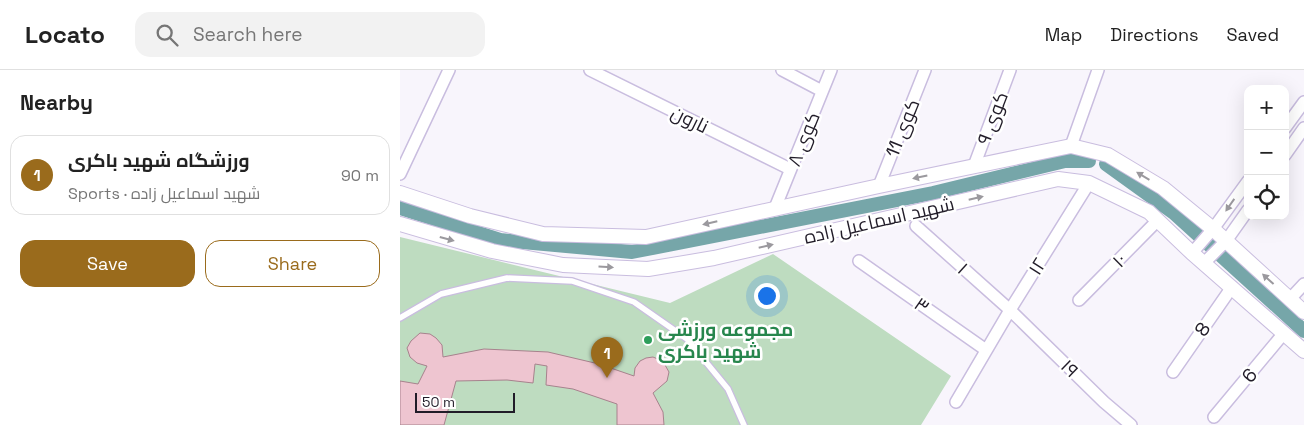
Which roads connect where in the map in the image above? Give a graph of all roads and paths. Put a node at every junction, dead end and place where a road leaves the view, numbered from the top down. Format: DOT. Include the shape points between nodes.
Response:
graph roads {
  1 [pos="450,70"];
  2 [pos="590,70"];
  3 [pos="782,70"];
  4 [pos="831,70"];
  5 [pos="925,70"];
  6 [pos="1010,70"];
  7 [pos="1098,70"];
  8 [pos="822,91"];
  9 [pos="1304,102"];
  10 [pos="1289,123"];
  11 [pos="1304,128"];
  12 [pos="1071,146"];
  13 [pos="1289,149"];
  14 [pos="974,166"];
  15 [pos="790,169"];
  16 [pos="400,174"];
  17 [pos="1089,183"];
  18 [pos="879,186"];
  19 [pos="1244,187"];
  20 [pos="400,193"];
  21 [pos="775,208"];
  22 [pos="1244,216"];
  23 [pos="1158,220"];
  24 [pos="400,224"];
  25 [pos="916,226"];
  26 [pos="1213,230"];
  27 [pos="1226,241"];
  28 [pos="1192,253"];
  29 [pos="859,261"];
  30 [pos="1204,263"];
  31 [pos="1304,284"];
  32 [pos="1232,286"];
  33 [pos="1290,299"];
  34 [pos="1079,300"];
  35 [pos="1010,310"];
  36 [pos="1304,312"];
  37 [pos="400,318"];
  38 [pos="1284,333"];
  39 [pos="986,350"];
  40 [pos="1304,351"];
  41 [pos="1173,372"];
  42 [pos="956,402"];
  43 [pos="1214,417"];
  44 [pos="744,425"];
  45 [pos="1131,425"];
  1 -- 16 [label="street"];
  2 -- 15 [label="street, نارون"];
  3 -- 8 [label="street"];
  4 -- 8 [label="street, کوی ۸"];
  5 -- 18 [label="street, کوی 11"];
  6 -- 14 [label="street, کوی ۹"];
  7 -- 12 [label="street"];
  8 -- 15 [label="street, کوی ۸"];
  9 -- 10 [label="street"];
  11 -- 13 [label="street"];
  12 -- 14 [label="street, شهید اسماعیل زاده"];
  26 -- 12 [label="street, شهید اسماعیل زاده, one-way" via="1163,188 1108,155"];
  14 -- 18 [label="street, شهید اسماعیل زاده, one-way"];
  15 -- 21 [label="street, کوی ۸"];
  17 -- 23 [label="street, شهید اسماعیل زاده" via="1149,212"];
  24 -- 17 [label="street, شهید اسماعیل زاده, one-way" via="492,251 563,265 648,269 714,258 1058,179"];
  17 -- 35 [label="street, ۱۲"];
  18 -- 21 [label="street, شهید اسماعیل زاده"];
  19 -- 26 [label="street, one-way"];
  21 -- 20 [label="street, شهید اسماعیل زاده, one-way" via="646,237 581,236 543,234 470,216"];
  22 -- 27 [label="street"];
  23 -- 28 [label="street, شهید اسماعیل زاده"];
  23 -- 34 [label="street, ۱۰"];
  25 -- 35 [label="street, ۱"];
  26 -- 27 [label="street, شهید اسماعیل زاده"];
  26 -- 28 [label="street"];
  27 -- 30 [label="street"];
  33 -- 27 [label="street, شهید اسماعیل زاده, one-way"];
  28 -- 30 [label="street, شهید اسماعیل زاده"];
  29 -- 39 [label="street, ۳"];
  30 -- 32 [label="street, شهید اسماعیل زاده"];
  31 -- 33 [label="street"];
  32 -- 38 [label="street, شهید اسماعیل زاده"];
  32 -- 41 [label="street, 8"];
  33 -- 36 [label="street, شهید اسماعیل زاده"];
  35 -- 39 [label="street, ۱۲"];
  35 -- 45 [label="street, ۱۹"];
  37 -- 44 [label="lane" via="441,294 507,278 572,281 634,302 687,339 728,389"];
  38 -- 40 [label="street, شهید اسماعیل زاده"];
  38 -- 43 [label="street, 6"];
  39 -- 42 [label="street, ۱۲"];
}
